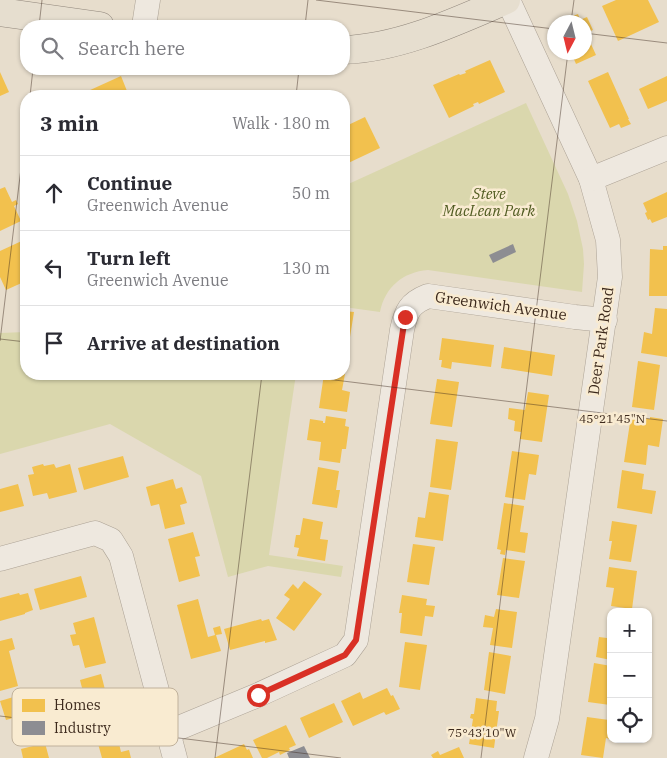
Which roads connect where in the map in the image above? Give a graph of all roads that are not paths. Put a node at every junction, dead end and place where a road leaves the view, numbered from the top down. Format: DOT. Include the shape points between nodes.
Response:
graph roads {
  1 [pos="148,0"];
  2 [pos="507,0"];
  3 [pos="0,12"];
  4 [pos="57,20"];
  5 [pos="145,20"];
  6 [pos="350,49"];
  7 [pos="667,148"];
  8 [pos="592,179"];
  9 [pos="605,320"];
  10 [pos="0,559"];
  11 [pos="157,688"];
  12 [pos="178,728"];
  13 [pos="536,758"];
  1 -- 5 [label="street"];
  2 -- 6 [label="main road" via="406,39"];
  2 -- 8 [label="street, Deer Park Road"];
  3 -- 4 [label="main road"];
  7 -- 8 [label="street"];
  8 -- 9 [label="street, Deer Park Road" via="608,240 610,277"];
  9 -- 12 [label="street, Greenwich Avenue" via="428,296 410,307 402,330 356,640 345,655"];
  9 -- 13 [label="street, Deer Park Road" via="547,719"];
  10 -- 11 [label="street" via="95,533 111,540 121,556"];
}
